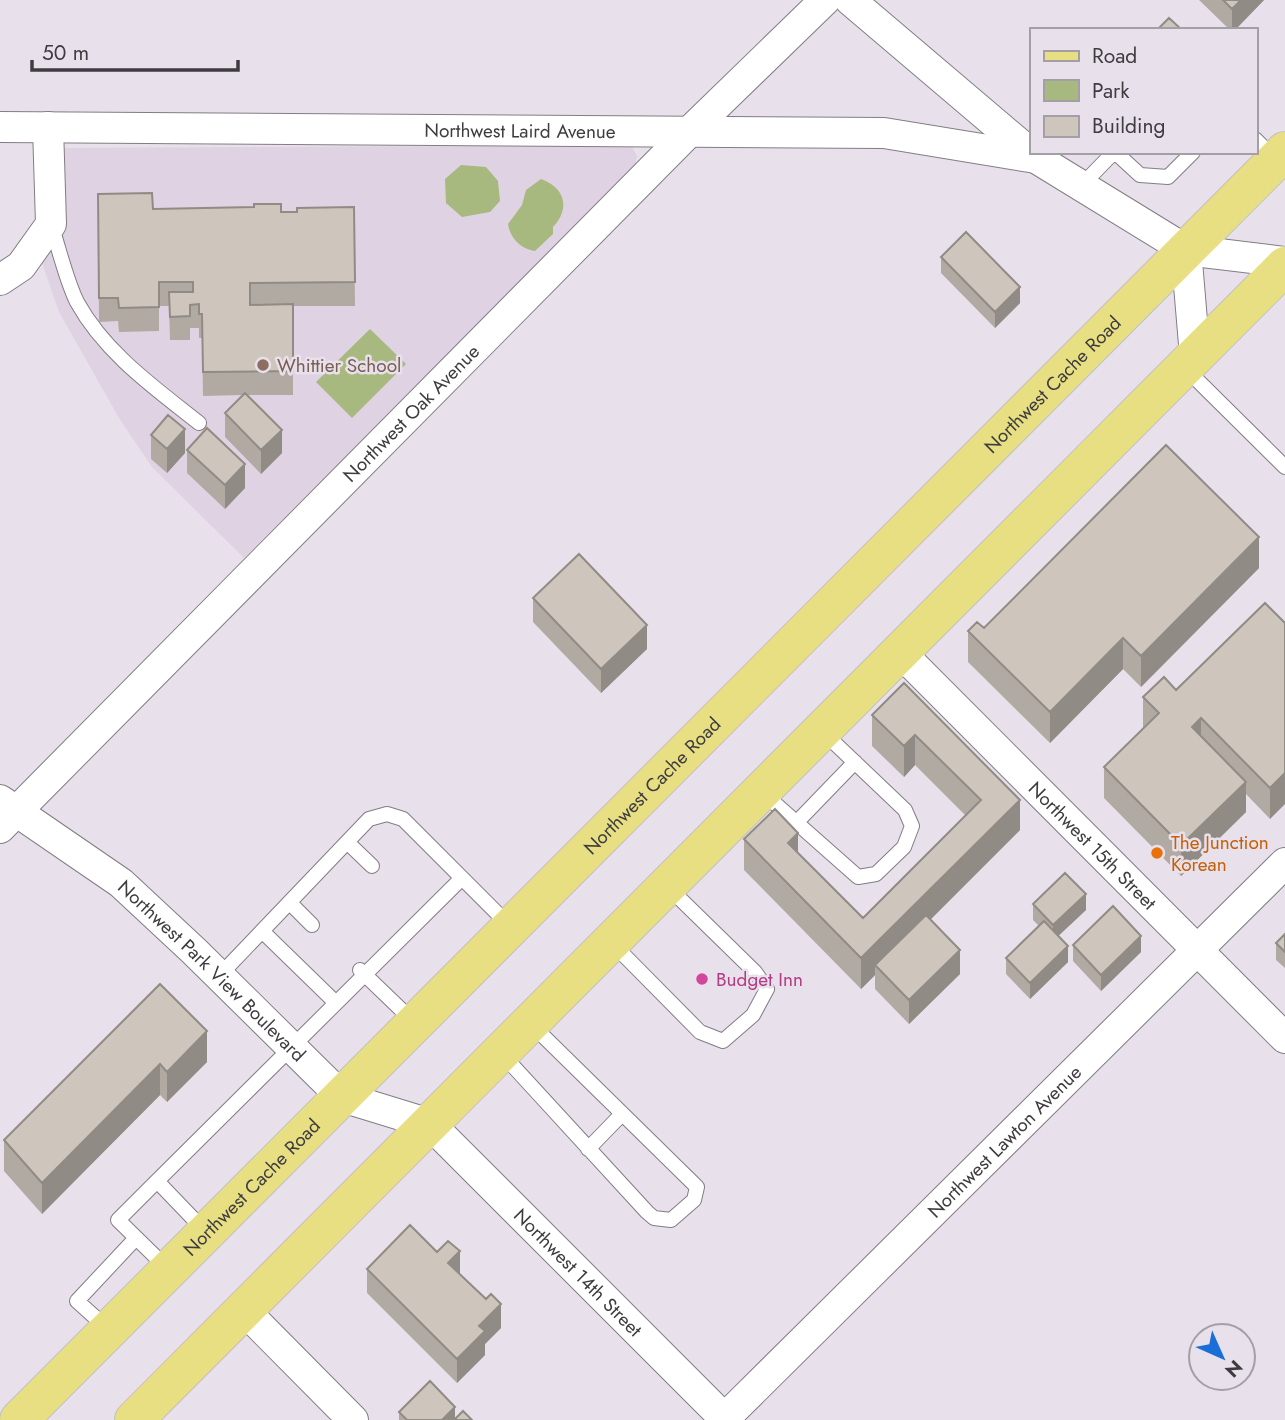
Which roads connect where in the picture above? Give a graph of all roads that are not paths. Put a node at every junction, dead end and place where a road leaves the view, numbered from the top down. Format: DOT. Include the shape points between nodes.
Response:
graph roads {
  1 [pos="825,0"];
  2 [pos="850,0"];
  3 [pos="0,127"];
  4 [pos="48,127"];
  5 [pos="689,132"];
  6 [pos="1030,153"];
  7 [pos="1275,153"];
  8 [pos="1031,154"];
  9 [pos="1113,154"];
  10 [pos="1117,154"];
  11 [pos="1191,154"];
  12 [pos="1036,158"];
  13 [pos="1081,186"];
  14 [pos="51,224"];
  15 [pos="1186,250"];
  16 [pos="1285,264"];
  17 [pos="0,280"];
  18 [pos="1190,361"];
  19 [pos="199,423"];
  20 [pos="1285,467"];
  21 [pos="900,652"];
  22 [pos="822,731"];
  23 [pos="855,762"];
  24 [pos="761,792"];
  25 [pos="6,813"];
  26 [pos="796,823"];
  27 [pos="348,842"];
  28 [pos="1285,863"];
  29 [pos="372,866"];
  30 [pos="462,878"];
  31 [pos="667,886"];
  32 [pos="290,903"];
  33 [pos="312,925"];
  34 [pos="511,927"];
  35 [pos="262,931"];
  36 [pos="611,942"];
  37 [pos="1197,952"];
  38 [pos="362,972"];
  39 [pos="219,976"];
  40 [pos="336,1003"];
  41 [pos="415,1023"];
  42 [pos="531,1023"];
  43 [pos="1285,1038"];
  44 [pos="292,1048"];
  45 [pos="500,1054"];
  46 [pos="342,1097"];
  47 [pos="622,1114"];
  48 [pos="430,1124"];
  49 [pos="588,1149"];
  50 [pos="157,1181"];
  51 [pos="206,1233"];
  52 [pos="136,1238"];
  53 [pos="169,1270"];
  54 [pos="244,1310"];
  55 [pos="109,1330"];
  56 [pos="724,1419"];
  57 [pos="19,1420"];
  58 [pos="134,1420"];
  59 [pos="353,1420"];
  1 -- 5 [label="street, Northwest Oak Avenue"];
  2 -- 6 [label="street"];
  3 -- 4 [label="street, Northwest Laird Avenue"];
  4 -- 5 [label="street, Northwest Laird Avenue"];
  4 -- 14 [label="street"];
  5 -- 12 [label="street, Northwest Laird Avenue" via="884,133"];
  5 -- 25 [label="street, Northwest Oak Avenue"];
  7 -- 15 [label="main road, Northwest Cache Road"];
  8 -- 12 [label="street"];
  9 -- 13 [label="lane"];
  10 -- 11 [label="lane" via="1140,175 1168,177"];
  12 -- 13 [label="street"];
  13 -- 15 [label="street"];
  14 -- 17 [label="street" via="21,266"];
  14 -- 19 [label="lane" via="76,301 100,334 132,370"];
  15 -- 16 [label="street"];
  15 -- 18 [label="street"];
  15 -- 34 [label="main road, Northwest Cache Road"];
  16 -- 18 [label="main road"];
  18 -- 20 [label="lane"];
  18 -- 21 [label="main road"];
  21 -- 22 [label="main road"];
  21 -- 37 [label="street, Northwest 15th Street"];
  22 -- 23 [label="lane"];
  22 -- 24 [label="main road"];
  23 -- 26 [label="lane"];
  23 -- 26 [label="lane" via="905,810 912,826 904,847 876,874 858,877"];
  24 -- 26 [label="lane"];
  24 -- 31 [label="main road"];
  25 -- 39 [label="street, Northwest Park View Boulevard" via="121,884"];
  27 -- 29 [label="lane"];
  27 -- 30 [label="lane" via="369,819 387,814 403,819"];
  27 -- 32 [label="lane"];
  28 -- 37 [label="street, Northwest Lawton Avenue"];
  30 -- 34 [label="lane"];
  30 -- 38 [label="lane"];
  31 -- 36 [label="main road"];
  31 -- 36 [label="lane" via="767,989 753,1015 723,1041 700,1032"];
  32 -- 33 [label="lane"];
  32 -- 35 [label="lane"];
  34 -- 41 [label="main road, Northwest Cache Road"];
  35 -- 39 [label="lane"];
  35 -- 40 [label="lane"];
  36 -- 42 [label="main road"];
  37 -- 43 [label="street, Northwest 15th Street"];
  37 -- 56 [label="street, Northwest Lawton Avenue"];
  38 -- 40 [label="lane"];
  38 -- 41 [label="lane"];
  39 -- 44 [label="street, Northwest Park View Boulevard"];
  40 -- 44 [label="lane"];
  41 -- 46 [label="main road, Northwest Cache Road"];
  42 -- 45 [label="main road"];
  42 -- 47 [label="lane"];
  44 -- 46 [label="street, Northwest Park View Boulevard"];
  44 -- 50 [label="lane"];
  45 -- 48 [label="main road"];
  45 -- 49 [label="lane"];
  46 -- 48 [label="street, Northwest Park View Boulevard"];
  46 -- 51 [label="main road, Northwest Cache Road"];
  47 -- 49 [label="lane"];
  47 -- 49 [label="lane" via="697,1187 694,1200 671,1220 654,1218"];
  48 -- 54 [label="main road"];
  48 -- 56 [label="street, Northwest 14th Street"];
  50 -- 51 [label="lane"];
  50 -- 52 [label="lane" via="118,1220"];
  51 -- 53 [label="main road, Northwest Cache Road"];
  52 -- 53 [label="lane"];
  52 -- 55 [label="lane" via="77,1301"];
  53 -- 55 [label="main road, Northwest Cache Road"];
  54 -- 58 [label="main road"];
  54 -- 59 [label="street"];
  55 -- 57 [label="main road, Northwest Cache Road"];
}
